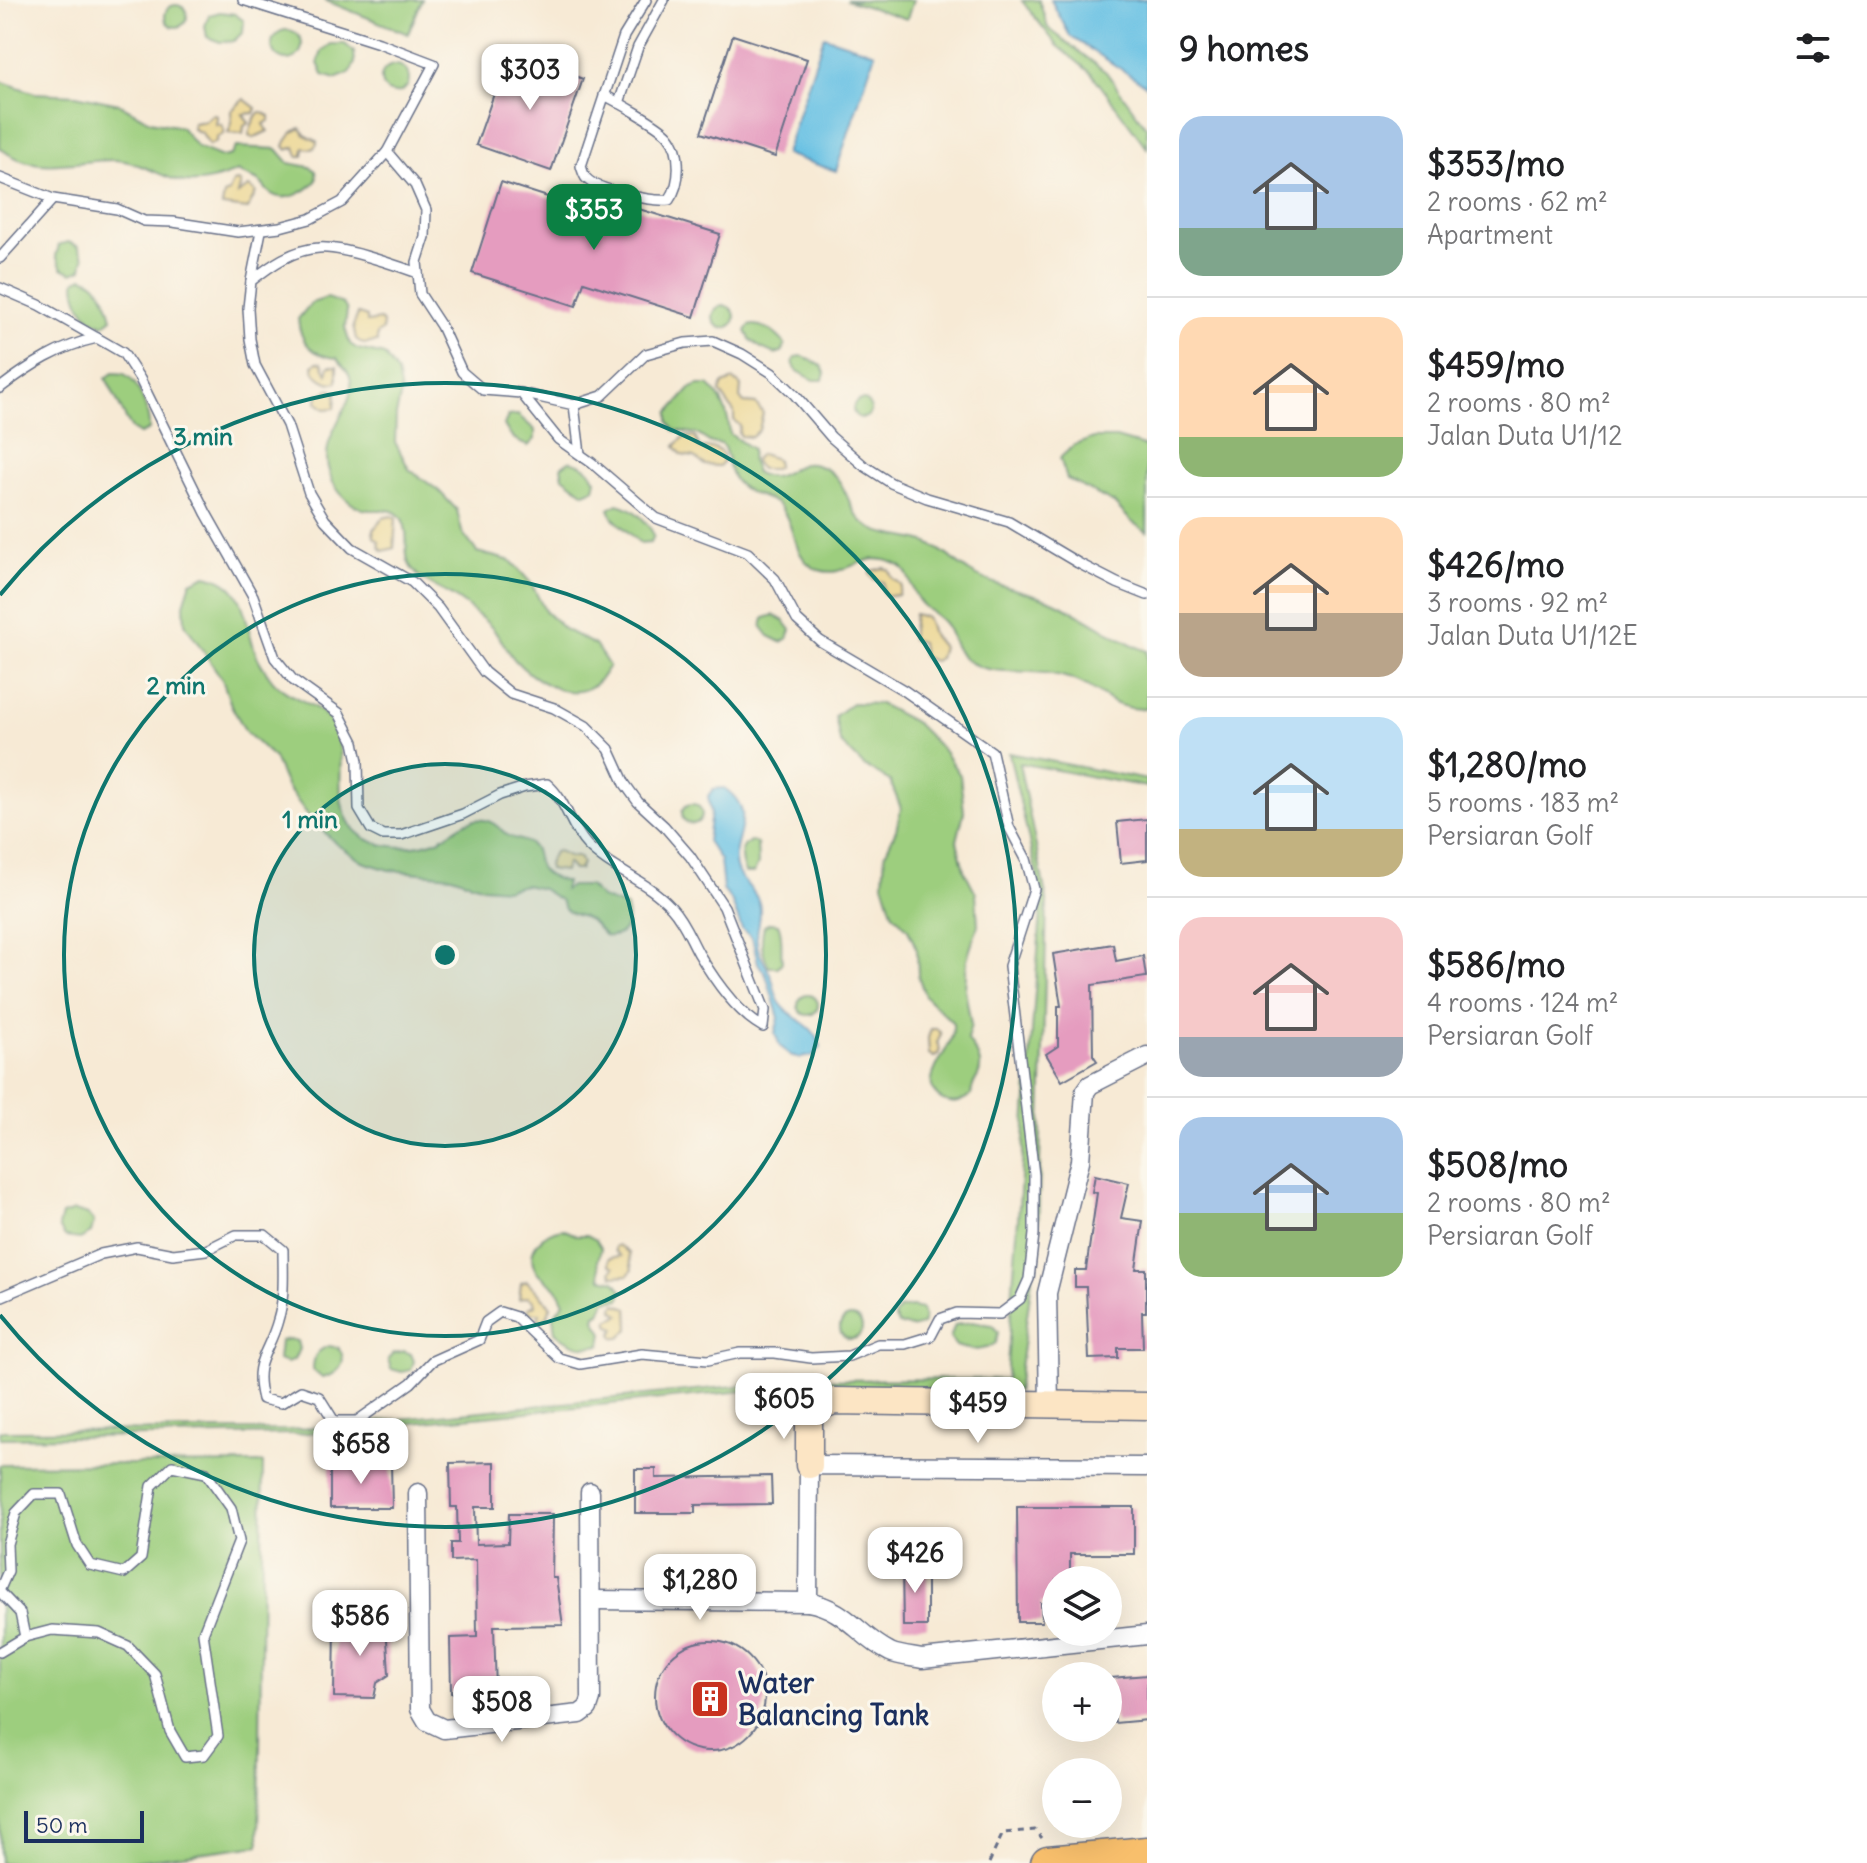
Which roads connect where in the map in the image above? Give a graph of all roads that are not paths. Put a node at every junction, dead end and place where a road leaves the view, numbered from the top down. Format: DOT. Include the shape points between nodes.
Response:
graph roads {
  1 [pos="243,0"];
  2 [pos="646,0"];
  3 [pos="663,0"];
  4 [pos="604,95"];
  5 [pos="619,103"];
  6 [pos="387,152"];
  7 [pos="0,178"];
  8 [pos="53,199"];
  9 [pos="261,231"];
  10 [pos="0,258"];
  11 [pos="418,273"];
  12 [pos="251,281"];
  13 [pos="0,288"];
  14 [pos="97,338"];
  15 [pos="0,388"];
  16 [pos="521,393"];
  17 [pos="574,405"];
  18 [pos="580,454"];
  19 [pos="1147,595"];
  20 [pos="1147,1056"];
  21 [pos="0,1297"];
  22 [pos="1049,1405"];
  23 [pos="1147,1406"];
  24 [pos="809,1465"];
  25 [pos="1147,1467"];
  26 [pos="590,1492"];
  27 [pos="418,1493"];
  28 [pos="0,1591"];
  29 [pos="592,1600"];
  30 [pos="808,1602"];
  31 [pos="1147,1635"];
  32 [pos="25,1637"];
  33 [pos="0,1652"];
  34 [pos="1147,1854"];
  35 [pos="1055,1862"];
  1 -- 6 [label="lane" via="434,64"];
  2 -- 4 [label="lane" via="624,36"];
  3 -- 5 [label="lane" via="638,47"];
  4 -- 5 [label="lane"];
  4 -- 5 [label="lane" via="581,166 585,177 595,185 669,200 678,171 667,135"];
  6 -- 9 [label="lane" via="342,202 310,219"];
  6 -- 11 [label="lane" via="415,185 426,210"];
  7 -- 8 [label="lane"];
  8 -- 9 [label="lane" via="117,209 144,221"];
  8 -- 10 [label="lane"];
  9 -- 12 [label="lane"];
  11 -- 12 [label="lane" via="320,247 293,254"];
  11 -- 16 [label="lane" via="420,294 462,372 483,390"];
  12 -- 14 [label="lane" via="248,308 255,365 287,425 309,493 325,520 352,548 412,582 511,694 554,708 586,726 609,749 638,802 690,856 724,907 765,1010 763,1027 743,1016 670,905 598,856 584,842 559,794 547,784 500,795 401,835 371,829 359,809 354,742 339,713 293,680 275,658 253,596 140,379 123,353"];
  13 -- 14 [label="lane"];
  14 -- 15 [label="lane" via="47,355"];
  16 -- 17 [label="lane"];
  16 -- 18 [label="lane" via="558,439"];
  17 -- 18 [label="lane"];
  17 -- 19 [label="lane" via="602,396 646,354 713,341 772,373 831,437 891,483 1009,522"];
  18 -- 21 [label="lane" via="656,518 748,553 775,579 797,620 820,641 905,691 992,752 1009,827 1034,889 1009,966 1034,1175 1029,1279 1020,1299 1000,1314 957,1313 940,1319 931,1336 905,1344 878,1344 849,1356 740,1353 708,1360 642,1354 580,1364 559,1358 516,1317 500,1312 486,1322 479,1340 432,1361 388,1402 357,1421 334,1421 319,1397 301,1391 281,1403 262,1399 257,1380 261,1357 278,1320 283,1285 283,1250 265,1235 236,1235 206,1250 173,1254 137,1247 101,1254"];
  20 -- 22 [label="street" via="1085,1092 1080,1161 1047,1293"];
  22 -- 23 [label="street"];
  22 -- 24 [label="street" via="834,1401 809,1416"];
  24 -- 25 [label="street"];
  24 -- 30 [label="street"];
  26 -- 29 [label="street"];
  27 -- 29 [label="street" via="420,1709 427,1721 444,1729 580,1714 591,1699"];
  28 -- 32 [label="lane" via="20,1613"];
  28 -- 32 [label="lane" via="16,1513 34,1494 61,1494 77,1545 90,1565 124,1573 141,1558 152,1486 172,1466 206,1473 231,1508 239,1541 203,1633 218,1736 204,1755 185,1757 170,1731 155,1674 128,1646 99,1633 52,1630"];
  29 -- 30 [label="street"];
  30 -- 31 [label="street" via="838,1612 891,1652 922,1659"];
  32 -- 33 [label="lane"];
  34 -- 35 [label="highway"];
}
